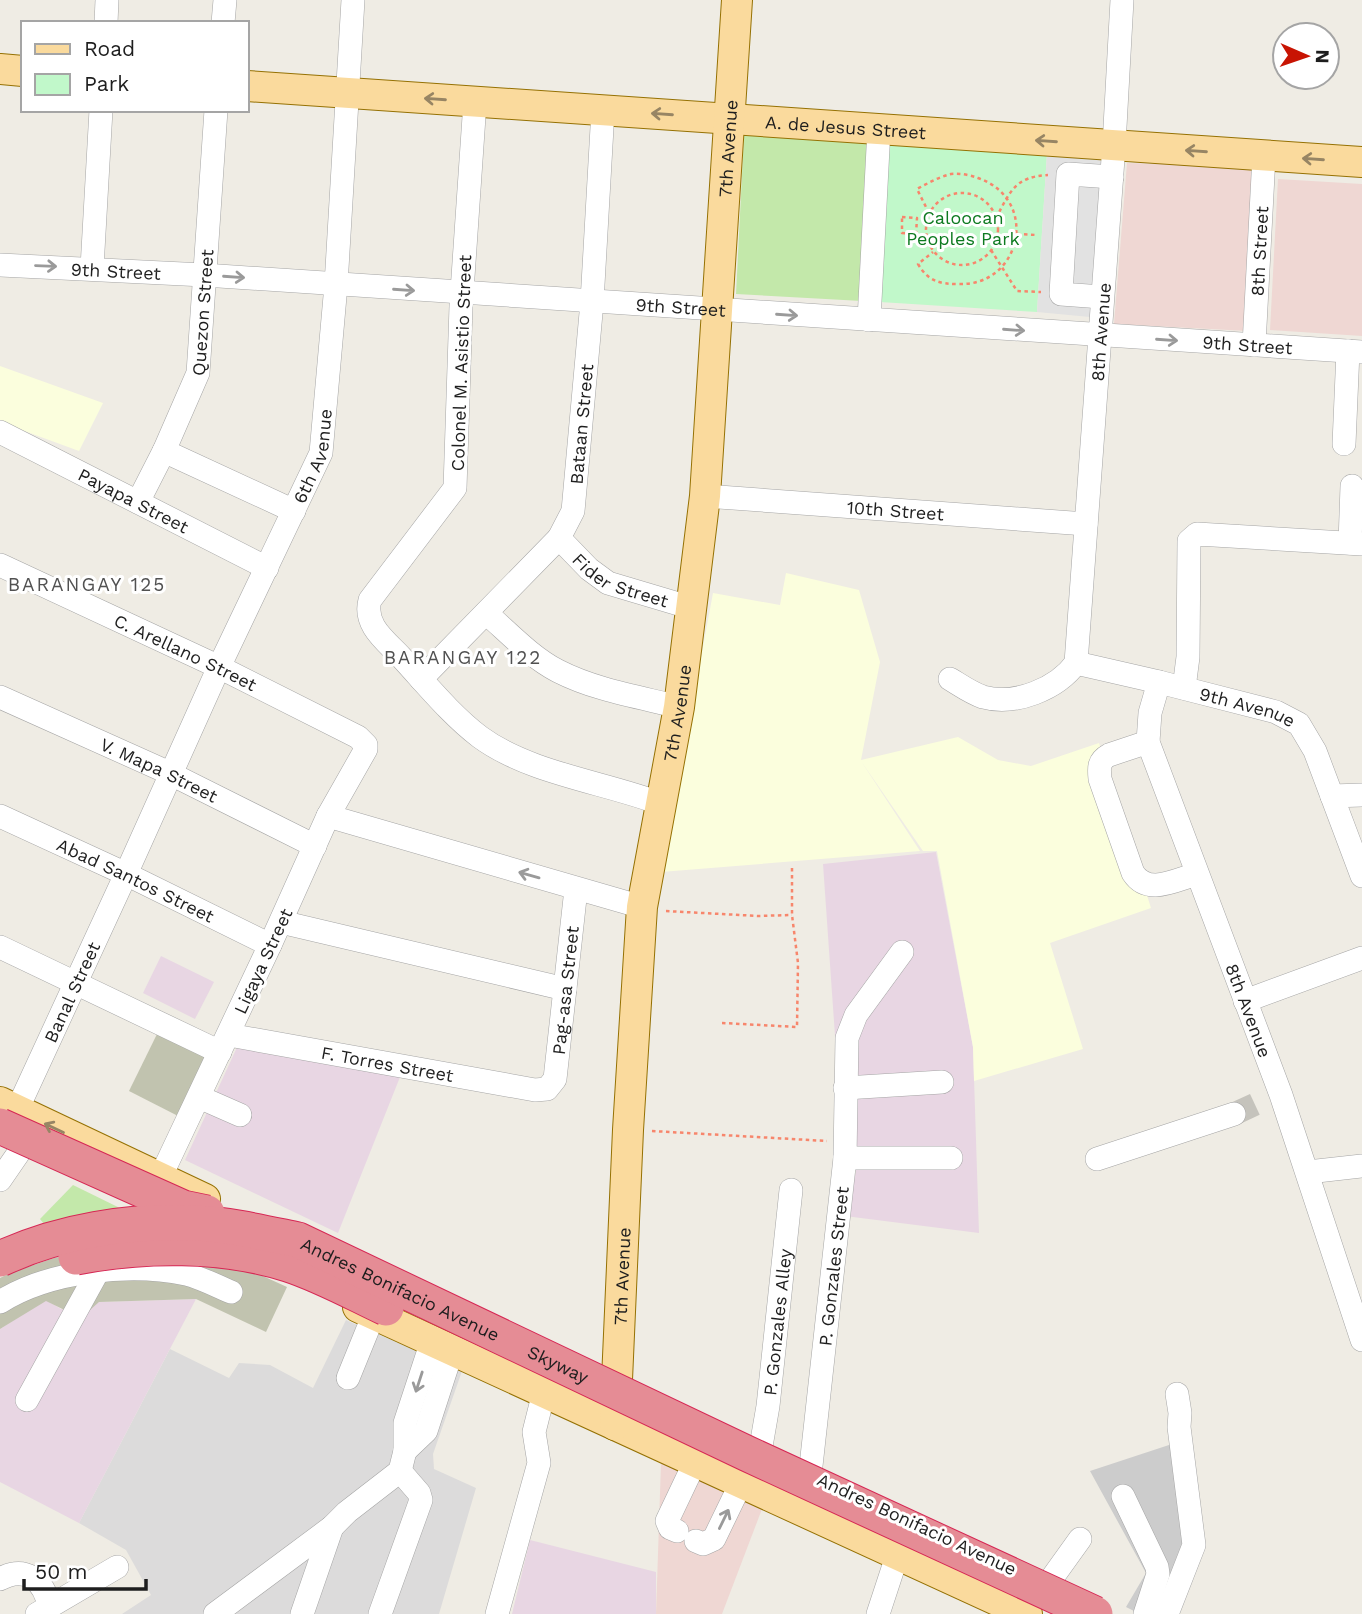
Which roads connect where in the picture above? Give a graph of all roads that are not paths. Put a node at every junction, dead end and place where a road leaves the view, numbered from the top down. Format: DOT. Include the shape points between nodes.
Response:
graph roads {
  1 [pos="107,0"];
  2 [pos="225,0"];
  3 [pos="354,0"];
  4 [pos="737,0"];
  5 [pos="1122,0"];
  6 [pos="106,21"];
  7 [pos="223,21"];
  8 [pos="0,69"];
  9 [pos="21,71"];
  10 [pos="248,86"];
  11 [pos="347,93"];
  12 [pos="475,102"];
  13 [pos="603,110"];
  14 [pos="101,112"];
  15 [pos="216,112"];
  16 [pos="730,119"];
  17 [pos="879,129"];
  18 [pos="1114,145"];
  19 [pos="1264,156"];
  20 [pos="1362,162"];
  21 [pos="1112,177"];
  22 [pos="0,265"];
  23 [pos="92,268"];
  24 [pos="204,275"];
  25 [pos="336,285"];
  26 [pos="462,293"];
  27 [pos="1102,297"];
  28 [pos="592,302"];
  29 [pos="719,310"];
  30 [pos="869,320"];
  31 [pos="1099,336"];
  32 [pos="1254,345"];
  33 [pos="1355,352"];
  34 [pos="0,432"];
  35 [pos="1344,444"];
  36 [pos="164,451"];
  37 [pos="1352,486"];
  38 [pos="705,496"];
  39 [pos="138,502"];
  40 [pos="294,511"];
  41 [pos="1086,524"];
  42 [pos="559,538"];
  43 [pos="1356,543"];
  44 [pos="0,565"];
  45 [pos="267,568"];
  46 [pos="692,608"];
  47 [pos="486,613"];
  48 [pos="1076,663"];
  49 [pos="219,667"];
  50 [pos="421,679"];
  51 [pos="950,679"];
  52 [pos="1160,682"];
  53 [pos="1184,688"];
  54 [pos="0,697"];
  55 [pos="679,707"];
  56 [pos="1148,742"];
  57 [pos="366,745"];
  58 [pos="171,774"];
  59 [pos="1362,795"];
  60 [pos="1332,796"];
  61 [pos="659,803"];
  62 [pos="0,816"];
  63 [pos="328,816"];
  64 [pos="315,846"];
  65 [pos="126,874"];
  66 [pos="1196,874"];
  67 [pos="1362,876"];
  68 [pos="576,889"];
  69 [pos="642,907"];
  70 [pos="281,922"];
  71 [pos="270,945"];
  72 [pos="0,947"];
  73 [pos="902,952"];
  74 [pos="1362,958"];
  75 [pos="75,984"];
  76 [pos="565,989"];
  77 [pos="1245,1001"];
  78 [pos="224,1043"];
  79 [pos="942,1082"];
  80 [pos="845,1088"];
  81 [pos="547,1089"];
  82 [pos="199,1097"];
  83 [pos="1234,1114"];
  84 [pos="240,1115"];
  85 [pos="8,1125"];
  86 [pos="846,1150"];
  87 [pos="951,1158"];
  88 [pos="1097,1159"];
  89 [pos="1362,1166"];
  90 [pos="1308,1172"];
  91 [pos="160,1178"];
  92 [pos="0,1180"];
  93 [pos="791,1190"];
  94 [pos="175,1218"];
  95 [pos="118,1234"];
  96 [pos="298,1240"];
  97 [pos="0,1259"];
  98 [pos="0,1266"];
  99 [pos="98,1271"];
  100 [pos="0,1283"];
  101 [pos="231,1292"];
  102 [pos="0,1302"];
  103 [pos="374,1314"];
  104 [pos="1362,1340"];
  105 [pos="442,1346"];
  106 [pos="348,1378"];
  107 [pos="616,1388"];
  108 [pos="544,1392"];
  109 [pos="1177,1394"];
  110 [pos="27,1400"];
  111 [pos="615,1425"];
  112 [pos="760,1452"];
  113 [pos="402,1461"];
  114 [pos="696,1461"];
  115 [pos="810,1475"];
  116 [pos="742,1481"];
  117 [pos="1123,1496"];
  118 [pos="910,1520"];
  119 [pos="332,1527"];
  120 [pos="1080,1539"];
  121 [pos="897,1555"];
  122 [pos="117,1567"];
  123 [pos="0,1578"];
  124 [pos="1046,1599"];
  125 [pos="43,1610"];
  126 [pos="215,1614"];
  127 [pos="302,1614"];
  128 [pos="380,1614"];
  129 [pos="496,1614"];
  130 [pos="878,1614"];
  131 [pos="1027,1614"];
  132 [pos="1095,1614"];
  133 [pos="1108,1614"];
  134 [pos="1146,1614"];
  135 [pos="1167,1614"];
  1 -- 6 [label="street"];
  2 -- 7 [label="street"];
  3 -- 11 [label="street, 6th Avenue"];
  4 -- 16 [label="main road, 7th Avenue"];
  5 -- 18 [label="street, 8th Avenue"];
  8 -- 9 [label="main road"];
  10 -- 11 [label="main road, A. de Jesus Street"];
  12 -- 11 [label="main road, A. de Jesus Street, one-way"];
  11 -- 25 [label="street, 6th Avenue"];
  12 -- 13 [label="main road, A. de Jesus Street"];
  12 -- 26 [label="street, Colonel M. Asistio Street"];
  16 -- 13 [label="main road, A. de Jesus Street, one-way"];
  13 -- 28 [label="street, Bataan Street"];
  14 -- 23 [label="street"];
  15 -- 24 [label="street, Quezon Street"];
  16 -- 17 [label="main road, A. de Jesus Street"];
  16 -- 29 [label="main road, 7th Avenue"];
  18 -- 17 [label="main road, A. de Jesus Street, one-way"];
  17 -- 30 [label="street"];
  19 -- 18 [label="main road, A. de Jesus Street, one-way"];
  18 -- 21 [label="street, 8th Avenue"];
  20 -- 19 [label="main road, A. de Jesus Street, one-way"];
  19 -- 32 [label="street, 8th Street"];
  21 -- 27 [label="street, 8th Avenue"];
  21 -- 27 [label="street" via="1068,174 1061,294"];
  22 -- 23 [label="street, 9th Street, one-way"];
  23 -- 24 [label="street, 9th Street"];
  24 -- 25 [label="street, 9th Street, one-way"];
  24 -- 36 [label="street, Quezon Street" via="198,373"];
  25 -- 26 [label="street, 9th Street, one-way"];
  25 -- 40 [label="street, 6th Avenue" via="321,453"];
  26 -- 28 [label="street, 9th Street"];
  26 -- 50 [label="street, Colonel M. Asistio Street" via="455,488 368,607 373,626"];
  27 -- 31 [label="street, 8th Avenue"];
  28 -- 29 [label="street, 9th Street"];
  28 -- 42 [label="street, Bataan Street" via="575,499"];
  29 -- 30 [label="street, 9th Street, one-way"];
  29 -- 38 [label="main road, 7th Avenue"];
  30 -- 31 [label="street, 9th Street, one-way"];
  31 -- 32 [label="street, 9th Street, one-way"];
  31 -- 41 [label="street, 8th Avenue"];
  32 -- 33 [label="street, 9th Street"];
  33 -- 35 [label="street"];
  34 -- 39 [label="street, Payapa Street"];
  36 -- 39 [label="street, Quezon Street"];
  36 -- 40 [label="street"];
  37 -- 43 [label="street"];
  38 -- 41 [label="street, 10th Street"];
  38 -- 46 [label="main road, 7th Avenue"];
  39 -- 45 [label="street, Payapa Street"];
  40 -- 45 [label="street, 6th Avenue"];
  41 -- 48 [label="street, 8th Avenue"];
  42 -- 46 [label="street, Fider Street" via="608,583"];
  42 -- 47 [label="street, Bataan Street"];
  43 -- 53 [label="street" via="1192,537"];
  44 -- 49 [label="street, C. Arellano Street"];
  45 -- 49 [label="street, 6th Avenue"];
  46 -- 55 [label="main road, 7th Avenue"];
  47 -- 50 [label="street, Bataan Street"];
  47 -- 55 [label="street" via="559,671"];
  48 -- 51 [label="street" via="1058,681 1015,697 985,697"];
  48 -- 52 [label="street, 9th Avenue"];
  49 -- 57 [label="street, C. Arellano Street"];
  49 -- 58 [label="street, 6th Avenue"];
  50 -- 61 [label="street, Colonel M. Asistio Street" via="480,737 502,751"];
  52 -- 53 [label="street, 9th Avenue"];
  52 -- 56 [label="street, 8th Avenue" via="1150,713"];
  53 -- 60 [label="street, 9th Avenue" via="1276,712 1299,724"];
  54 -- 58 [label="street, V. Mapa Street"];
  55 -- 61 [label="main road, 7th Avenue"];
  56 -- 66 [label="street, 8th Avenue"];
  56 -- 66 [label="street" via="1108,755 1099,764 1100,779 1133,873 1149,886"];
  57 -- 63 [label="street, Ligaya Street"];
  58 -- 64 [label="street, V. Mapa Street"];
  58 -- 65 [label="street, 6th Avenue"];
  59 -- 60 [label="street"];
  60 -- 67 [label="street, 9th Avenue"];
  61 -- 69 [label="main road, 7th Avenue"];
  62 -- 65 [label="street, Abad Santos Street"];
  63 -- 64 [label="street, Ligaya Street"];
  68 -- 63 [label="street, one-way"];
  64 -- 70 [label="street, Ligaya Street"];
  65 -- 71 [label="street, Abad Santos Street"];
  65 -- 75 [label="street, Banal Street"];
  66 -- 77 [label="street, 8th Avenue"];
  68 -- 69 [label="street"];
  68 -- 76 [label="street, Pag-asa Street"];
  69 -- 107 [label="main road, 7th Avenue"];
  70 -- 71 [label="street, Ligaya Street"];
  70 -- 76 [label="street"];
  71 -- 78 [label="street, Ligaya Street"];
  72 -- 75 [label="street, F. Torres Street"];
  73 -- 80 [label="street, P. Gonzales Street" via="850,1027"];
  74 -- 77 [label="street"];
  75 -- 78 [label="street, F. Torres Street"];
  75 -- 85 [label="street, Banal Street"];
  76 -- 81 [label="street, Pag-asa Street" via="555,1079"];
  77 -- 90 [label="street, 8th Avenue" via="1272,1098"];
  78 -- 81 [label="street, F. Torres Street"];
  78 -- 82 [label="street, Ligaya Street"];
  79 -- 80 [label="street"];
  80 -- 86 [label="street, P. Gonzales Street"];
  82 -- 84 [label="street"];
  82 -- 91 [label="street, Ligaya Street"];
  83 -- 88 [label="street"];
  91 -- 85 [label="main road, Andres Bonifacio Avenue, one-way"];
  85 -- 92 [label="street, Banal Street"];
  85 -- 94 [label="main road, Andres Bonifacio Avenue"];
  85 -- 96 [label="highway, bridge" via="183,1208 245,1220"];
  86 -- 87 [label="street"];
  86 -- 115 [label="street, P. Gonzales Street"];
  89 -- 90 [label="street"];
  90 -- 104 [label="street, 8th Avenue"];
  91 -- 107 [label="main road, Andres Bonifacio Avenue"];
  93 -- 112 [label="street, P. Gonzales Alley"];
  94 -- 95 [label="main road"];
  94 -- 103 [label="main road, Andres Bonifacio Avenue"];
  95 -- 98 [label="main road" via="37,1250"];
  95 -- 99 [label="street"];
  96 -- 97 [label="highway, Skyway, bridge" via="231,1227 164,1223 52,1239"];
  96 -- 132 [label="highway, Skyway, bridge"];
  99 -- 101 [label="street" via="188,1275"];
  99 -- 102 [label="street" via="51,1280"];
  99 -- 110 [label="street"];
  100 -- 124 [label="highway, Skyway, bridge" via="56,1261 148,1249 246,1253 290,1265"];
  103 -- 105 [label="main road, Andres Bonifacio Avenue"];
  103 -- 106 [label="street"];
  105 -- 108 [label="main road, Andres Bonifacio Avenue"];
  105 -- 113 [label="street" via="405,1423"];
  107 -- 111 [label="main road, 7th Avenue"];
  107 -- 112 [label="main road, Andres Bonifacio Avenue"];
  108 -- 111 [label="main road, Andres Bonifacio Avenue"];
  108 -- 129 [label="street" via="534,1432 539,1463"];
  109 -- 135 [label="street" via="1194,1545"];
  111 -- 114 [label="main road, Andres Bonifacio Avenue"];
  112 -- 115 [label="main road, Andres Bonifacio Avenue"];
  113 -- 119 [label="street"];
  113 -- 128 [label="street" via="421,1500"];
  114 -- 116 [label="main road, Andres Bonifacio Avenue"];
  114 -- 116 [label="street, one-way" via="667,1521 670,1528 703,1544 714,1539"];
  115 -- 118 [label="main road, Andres Bonifacio Avenue"];
  116 -- 121 [label="main road, Andres Bonifacio Avenue"];
  117 -- 134 [label="street" via="1157,1567"];
  118 -- 121 [label="street"];
  118 -- 124 [label="main road, Andres Bonifacio Avenue"];
  119 -- 126 [label="street"];
  119 -- 127 [label="street"];
  120 -- 124 [label="street"];
  121 -- 130 [label="street"];
  121 -- 131 [label="main road, Andres Bonifacio Avenue"];
  122 -- 125 [label="street"];
  123 -- 125 [label="street" via="29,1574 43,1588"];
  124 -- 133 [label="main road, Andres Bonifacio Avenue"];
}
